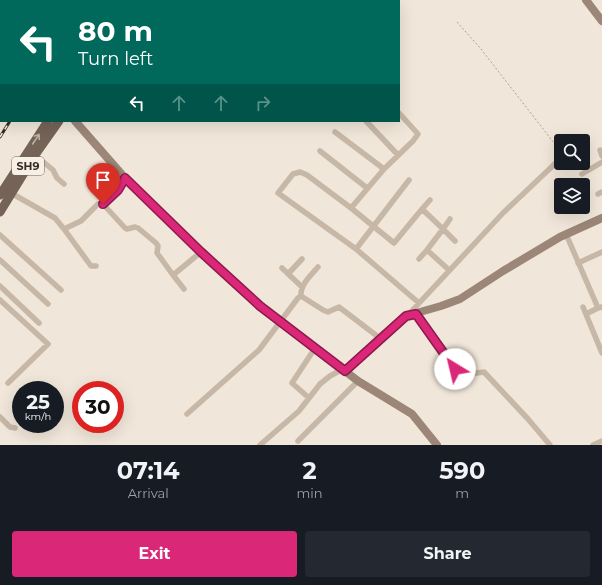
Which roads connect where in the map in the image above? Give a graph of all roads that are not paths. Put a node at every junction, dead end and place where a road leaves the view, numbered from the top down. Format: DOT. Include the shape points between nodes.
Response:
graph roads {
  1 [pos="586,0"];
  2 [pos="602,20"];
  3 [pos="400,114"];
  4 [pos="47,122"];
  5 [pos="58,122"];
  6 [pos="76,122"];
  7 [pos="367,122"];
  8 [pos="335,132"];
  9 [pos="320,151"];
  10 [pos="35,155"];
  11 [pos="398,155"];
  12 [pos="602,162"];
  13 [pos="554,165"];
  14 [pos="384,169"];
  15 [pos="582,174"];
  16 [pos="125,178"];
  17 [pos="410,180"];
  18 [pos="64,184"];
  19 [pos="367,188"];
  20 [pos="11,193"];
  21 [pos="0,195"];
  22 [pos="430,200"];
  23 [pos="103,204"];
  24 [pos="351,208"];
  25 [pos="422,209"];
  26 [pos="0,212"];
  27 [pos="602,218"];
  28 [pos="450,220"];
  29 [pos="374,226"];
  30 [pos="64,229"];
  31 [pos="443,229"];
  32 [pos="566,234"];
  33 [pos="0,235"];
  34 [pos="455,241"];
  35 [pos="356,249"];
  36 [pos="427,250"];
  37 [pos="201,252"];
  38 [pos="602,252"];
  39 [pos="419,258"];
  40 [pos="0,260"];
  41 [pos="302,260"];
  42 [pos="578,263"];
  43 [pos="96,266"];
  44 [pos="318,267"];
  45 [pos="282,268"];
  46 [pos="449,270"];
  47 [pos="288,274"];
  48 [pos="174,275"];
  49 [pos="0,286"];
  50 [pos="302,287"];
  51 [pos="184,289"];
  52 [pos="61,290"];
  53 [pos="302,296"];
  54 [pos="0,300"];
  55 [pos="419,303"];
  56 [pos="48,304"];
  57 [pos="600,307"];
  58 [pos="583,308"];
  59 [pos="586,314"];
  60 [pos="412,315"];
  61 [pos="39,322"];
  62 [pos="281,322"];
  63 [pos="381,339"];
  64 [pos="315,348"];
  65 [pos="602,353"];
  66 [pos="344,370"];
  67 [pos="358,381"];
  68 [pos="8,383"];
  69 [pos="309,398"];
  70 [pos="187,414"];
  71 [pos="0,418"];
  72 [pos="12,428"];
  73 [pos="602,440"];
  74 [pos="298,441"];
  75 [pos="260,445"];
  76 [pos="437,445"];
  77 [pos="550,445"];
  78 [pos="593,445"];
  1 -- 2 [label="main road"];
  3 -- 11 [label="street" via="418,134"];
  21 -- 4 [label="main road, SH9, one-way"];
  5 -- 10 [label="main road, SH9"];
  6 -- 16 [label="main road"];
  7 -- 11 [label="street"];
  8 -- 14 [label="street"];
  9 -- 19 [label="street"];
  10 -- 18 [label="street" via="53,170"];
  10 -- 20 [label="main road, SH9"];
  11 -- 14 [label="street"];
  12 -- 15 [label="street"];
  13 -- 46 [label="street" via="503,212"];
  14 -- 19 [label="street"];
  16 -- 23 [label="street" via="118,190"];
  16 -- 37 [label="main road"];
  17 -- 29 [label="street"];
  19 -- 24 [label="street"];
  20 -- 26 [label="main road, SH9"];
  20 -- 30 [label="street" via="55,218"];
  22 -- 25 [label="street"];
  23 -- 30 [label="street" via="98,204 81,221"];
  23 -- 48 [label="street" via="125,228 138,228 156,243 157,253"];
  24 -- 29 [label="street"];
  24 -- 35 [label="street" via="300,172 293,174 278,193"];
  25 -- 29 [label="street" via="394,243"];
  25 -- 31 [label="street"];
  27 -- 32 [label="main road"];
  28 -- 31 [label="street"];
  29 -- 35 [label="street"];
  30 -- 43 [label="street" via="91,266"];
  31 -- 34 [label="street"];
  31 -- 36 [label="street"];
  32 -- 42 [label="street"];
  32 -- 60 [label="main road" via="460,299"];
  33 -- 52 [label="street"];
  35 -- 55 [label="street"];
  36 -- 39 [label="street"];
  36 -- 46 [label="street"];
  37 -- 48 [label="street"];
  37 -- 62 [label="main road"];
  38 -- 42 [label="street"];
  40 -- 56 [label="street"];
  41 -- 47 [label="street"];
  42 -- 57 [label="street"];
  44 -- 50 [label="street"];
  45 -- 47 [label="street"];
  46 -- 55 [label="street"];
  47 -- 50 [label="street"];
  48 -- 51 [label="street"];
  49 -- 61 [label="street"];
  50 -- 53 [label="street"];
  53 -- 62 [label="street"];
  53 -- 63 [label="street" via="328,312 339,307"];
  54 -- 68 [label="street" via="48,344"];
  55 -- 60 [label="street"];
  57 -- 59 [label="street"];
  58 -- 59 [label="street"];
  59 -- 65 [label="street"];
  60 -- 63 [label="main road"];
  60 -- 77 [label="street" via="455,369 470,374 484,372"];
  62 -- 64 [label="main road"];
  62 -- 70 [label="street" via="259,350"];
  63 -- 66 [label="main road"];
  64 -- 66 [label="main road"];
  64 -- 69 [label="street" via="292,383"];
  66 -- 67 [label="main road"];
  66 -- 69 [label="street" via="330,376"];
  67 -- 74 [label="street"];
  67 -- 76 [label="main road" via="412,414"];
  69 -- 75 [label="street" via="299,411"];
  71 -- 72 [label="street"];
  73 -- 78 [label="street"];
}
